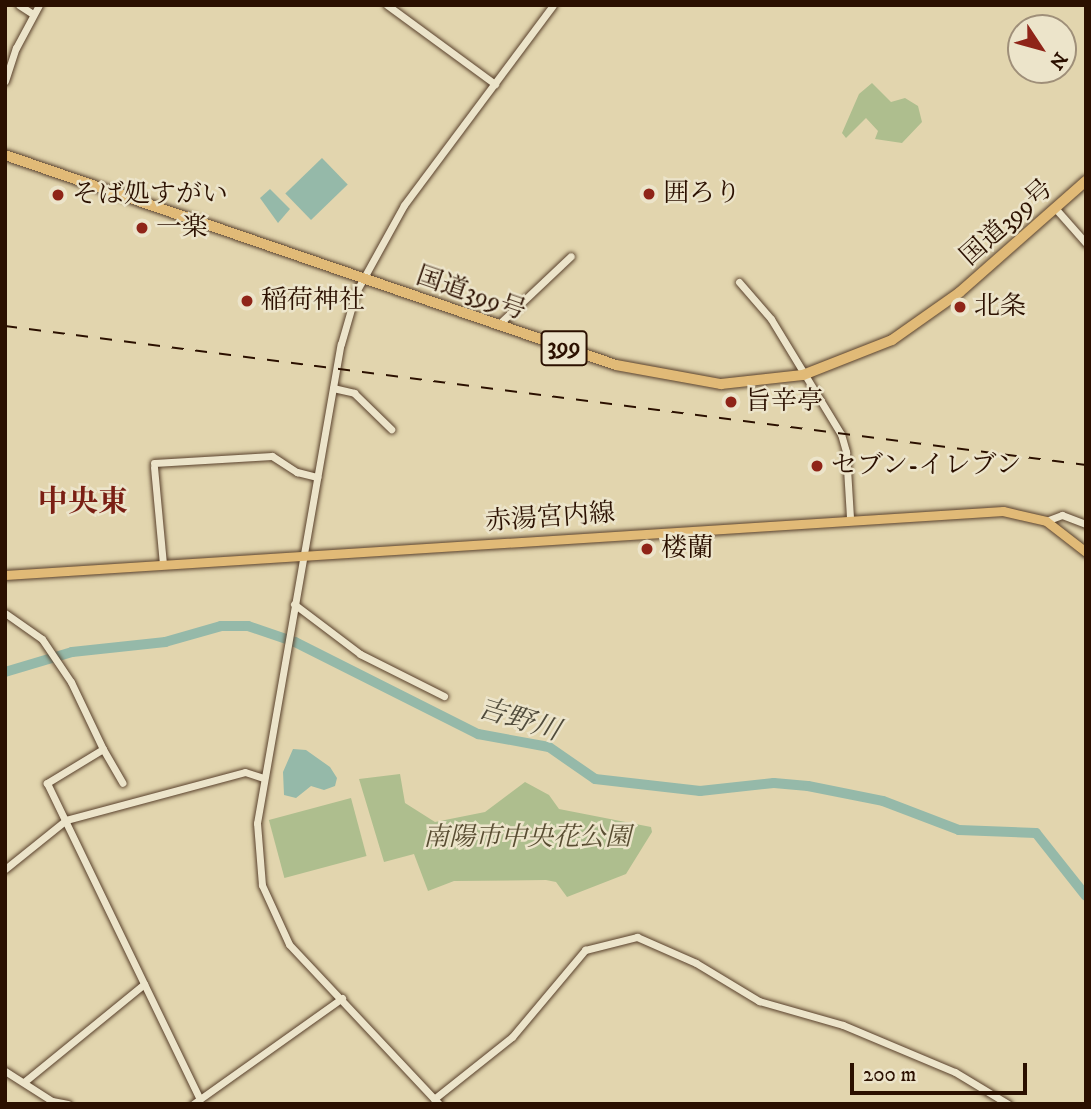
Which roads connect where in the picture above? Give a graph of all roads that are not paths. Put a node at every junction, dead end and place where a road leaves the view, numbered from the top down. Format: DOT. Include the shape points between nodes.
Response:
graph roads {
  1 [pos="19,5"];
  2 [pos="39,5"];
  3 [pos="387,5"];
  4 [pos="553,5"];
  5 [pos="33,14"];
  6 [pos="5,81"];
  7 [pos="495,84"];
  8 [pos="5,155"];
  9 [pos="1086,181"];
  10 [pos="1055,208"];
  11 [pos="1086,243"];
  12 [pos="571,256"];
  13 [pos="362,279"];
  14 [pos="740,282"];
  15 [pos="498,326"];
  16 [pos="803,376"];
  17 [pos="333,388"];
  18 [pos="391,429"];
  19 [pos="317,477"];
  20 [pos="850,518"];
  21 [pos="1046,521"];
  22 [pos="1086,524"];
  23 [pos="1086,552"];
  24 [pos="303,555"];
  25 [pos="163,564"];
  26 [pos="5,575"];
  27 [pos="294,604"];
  28 [pos="5,613"];
  29 [pos="444,696"];
  30 [pos="103,749"];
  31 [pos="263,778"];
  32 [pos="123,783"];
  33 [pos="66,820"];
  34 [pos="5,869"];
  35 [pos="144,984"];
  36 [pos="342,998"];
  37 [pos="5,1071"];
  38 [pos="24,1082"];
  39 [pos="196,1101"];
  40 [pos="437,1101"];
  41 [pos="52,1102"];
  42 [pos="68,1104"];
  43 [pos="1009,1104"];
  1 -- 5 [label="street"];
  2 -- 5 [label="street"];
  3 -- 7 [label="street"];
  4 -- 7 [label="street"];
  5 -- 6 [label="street"];
  7 -- 13 [label="street" via="404,205"];
  8 -- 13 [label="highway, 国道399号 / 399"];
  9 -- 10 [label="highway, 国道399号 / 399"];
  10 -- 11 [label="street"];
  10 -- 16 [label="highway, 国道399号 / 399" via="929,318 863,355"];
  12 -- 15 [label="street"];
  13 -- 15 [label="highway, 国道399号 / 399"];
  13 -- 17 [label="street" via="347,318"];
  14 -- 16 [label="street" via="771,319"];
  15 -- 16 [label="highway, 国道399号 / 399" via="653,374 721,384"];
  16 -- 20 [label="street" via="841,434"];
  17 -- 18 [label="street" via="354,393"];
  17 -- 19 [label="street"];
  19 -- 24 [label="street"];
  19 -- 25 [label="street" via="297,472 272,456 153,465"];
  20 -- 21 [label="main road, 赤湯宮内線" via="1003,511"];
  20 -- 24 [label="main road, 赤湯宮内線"];
  21 -- 22 [label="street" via="1062,515"];
  21 -- 23 [label="main road, 赤湯宮内線"];
  24 -- 25 [label="main road, 赤湯宮内線"];
  24 -- 27 [label="street"];
  25 -- 26 [label="main road, 赤湯宮内線"];
  27 -- 29 [label="street" via="360,654"];
  27 -- 31 [label="street"];
  28 -- 30 [label="street" via="42,639 71,682"];
  30 -- 32 [label="street"];
  30 -- 33 [label="street" via="47,783"];
  31 -- 33 [label="street" via="245,772"];
  31 -- 36 [label="street" via="256,851 262,885 289,943"];
  33 -- 34 [label="street"];
  33 -- 35 [label="street"];
  35 -- 38 [label="street"];
  35 -- 39 [label="street"];
  36 -- 39 [label="street"];
  36 -- 40 [label="street"];
  37 -- 38 [label="street"];
  38 -- 41 [label="street"];
  40 -- 43 [label="street" via="512,1037 585,950 637,937 668,948 759,1001 843,1025 955,1072"];
  41 -- 42 [label="street"];
}
